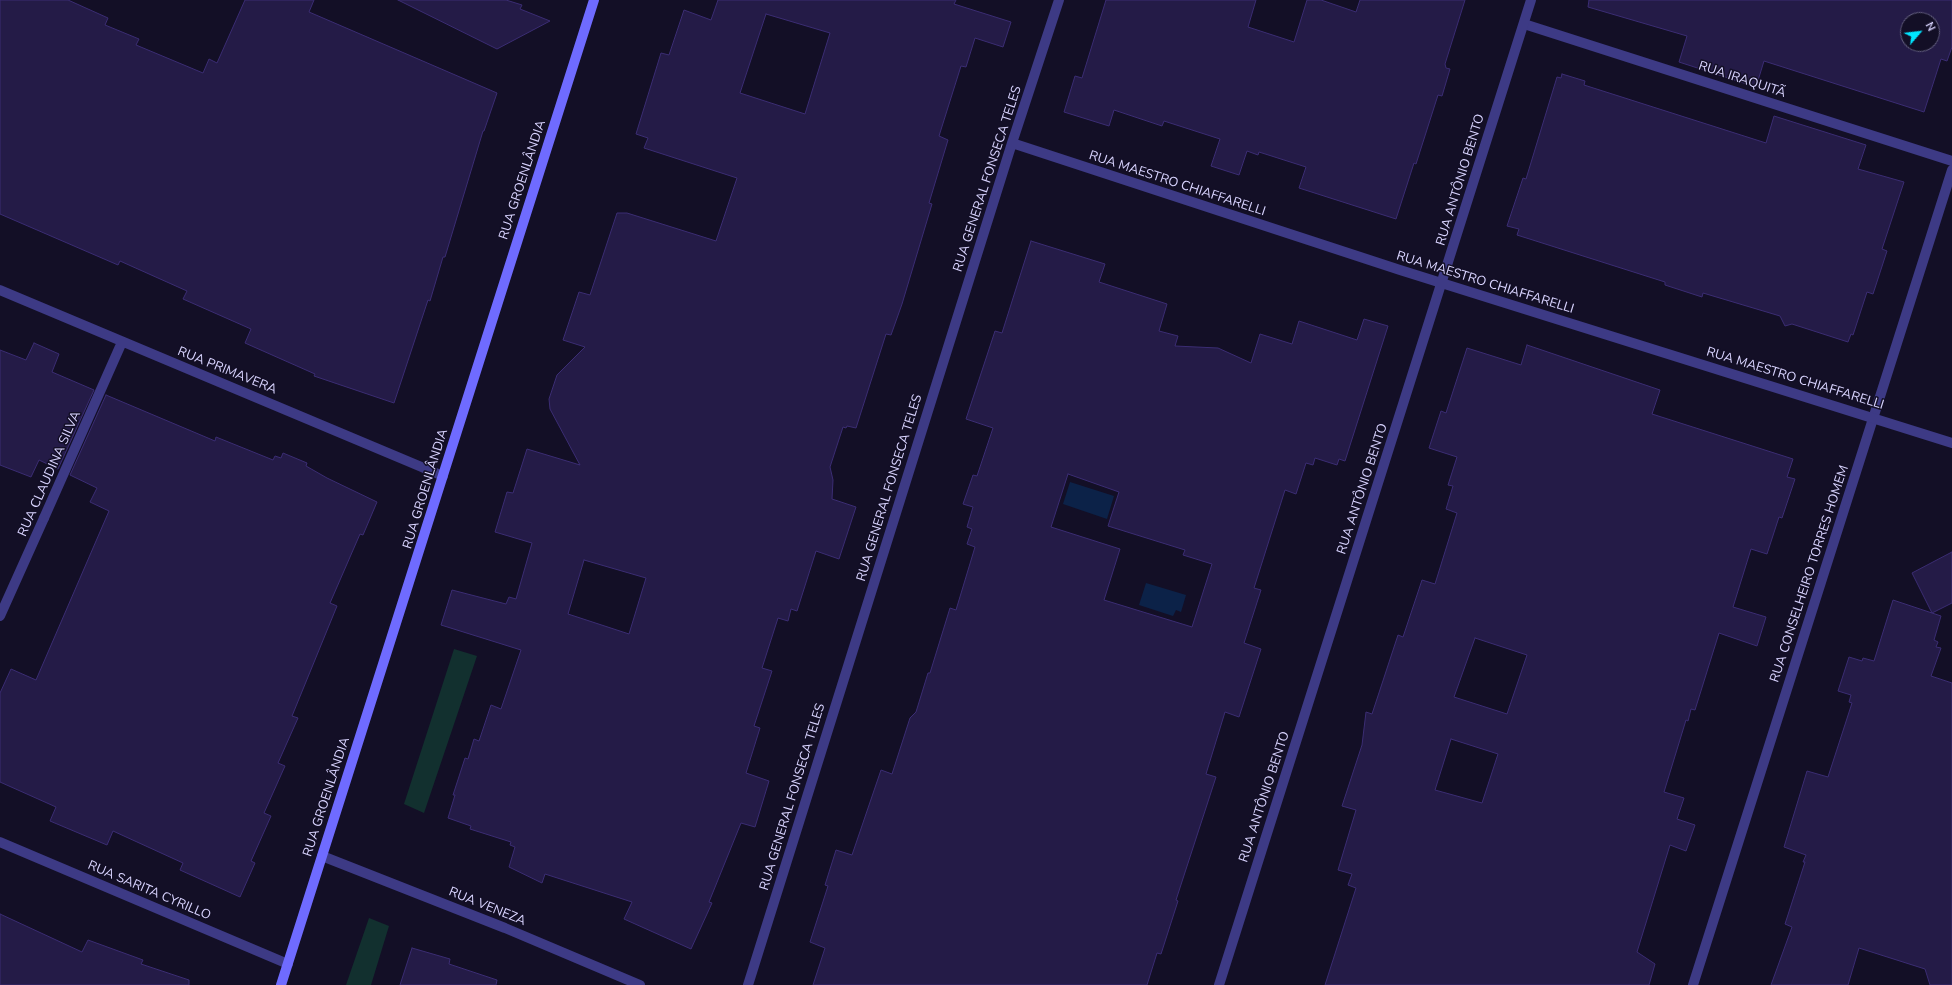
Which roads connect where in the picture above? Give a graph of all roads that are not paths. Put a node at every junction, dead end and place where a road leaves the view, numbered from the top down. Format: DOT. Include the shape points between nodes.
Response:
graph roads {
  1 [pos="594,0"];
  2 [pos="1059,0"];
  3 [pos="1531,0"];
  4 [pos="1524,24"];
  5 [pos="1012,144"];
  6 [pos="1952,161"];
  7 [pos="1952,170"];
  8 [pos="1442,284"];
  9 [pos="0,290"];
  10 [pos="122,342"];
  11 [pos="1874,417"];
  12 [pos="1952,442"];
  13 [pos="443,476"];
  14 [pos="0,616"];
  15 [pos="0,842"];
  16 [pos="322,856"];
  17 [pos="288,964"];
  18 [pos="281,985"];
  19 [pos="640,985"];
  20 [pos="748,985"];
  21 [pos="1219,985"];
  22 [pos="1693,985"];
  1 -- 13 [label="main road, RUA GROENLÂNDIA"];
  2 -- 5 [label="street, RUA GENERAL FONSECA TELES"];
  3 -- 4 [label="street, RUA ANTÔNIO BENTO"];
  4 -- 6 [label="street, RUA IRAQUITÃ"];
  4 -- 8 [label="street, RUA ANTÔNIO BENTO"];
  5 -- 8 [label="street, RUA MAESTRO CHIAFFARELLI"];
  5 -- 20 [label="street, RUA GENERAL FONSECA TELES"];
  7 -- 11 [label="street, RUA CONSELHEIRO TORRES HOMEM"];
  8 -- 11 [label="street, RUA MAESTRO CHIAFFARELLI"];
  8 -- 21 [label="street, RUA ANTÔNIO BENTO"];
  9 -- 10 [label="street, RUA PRIMAVERA"];
  10 -- 13 [label="street, RUA PRIMAVERA"];
  10 -- 14 [label="street, RUA CLAUDINA SILVA"];
  11 -- 12 [label="street, RUA MAESTRO CHIAFFARELLI"];
  11 -- 22 [label="street, RUA CONSELHEIRO TORRES HOMEM"];
  13 -- 16 [label="main road, RUA GROENLÂNDIA"];
  15 -- 17 [label="street, RUA SARITA CYRILLO"];
  16 -- 17 [label="main road, RUA GROENLÂNDIA"];
  16 -- 19 [label="street, RUA VENEZA" via="506,928"];
  17 -- 18 [label="main road, RUA GROENLÂNDIA"];
}
